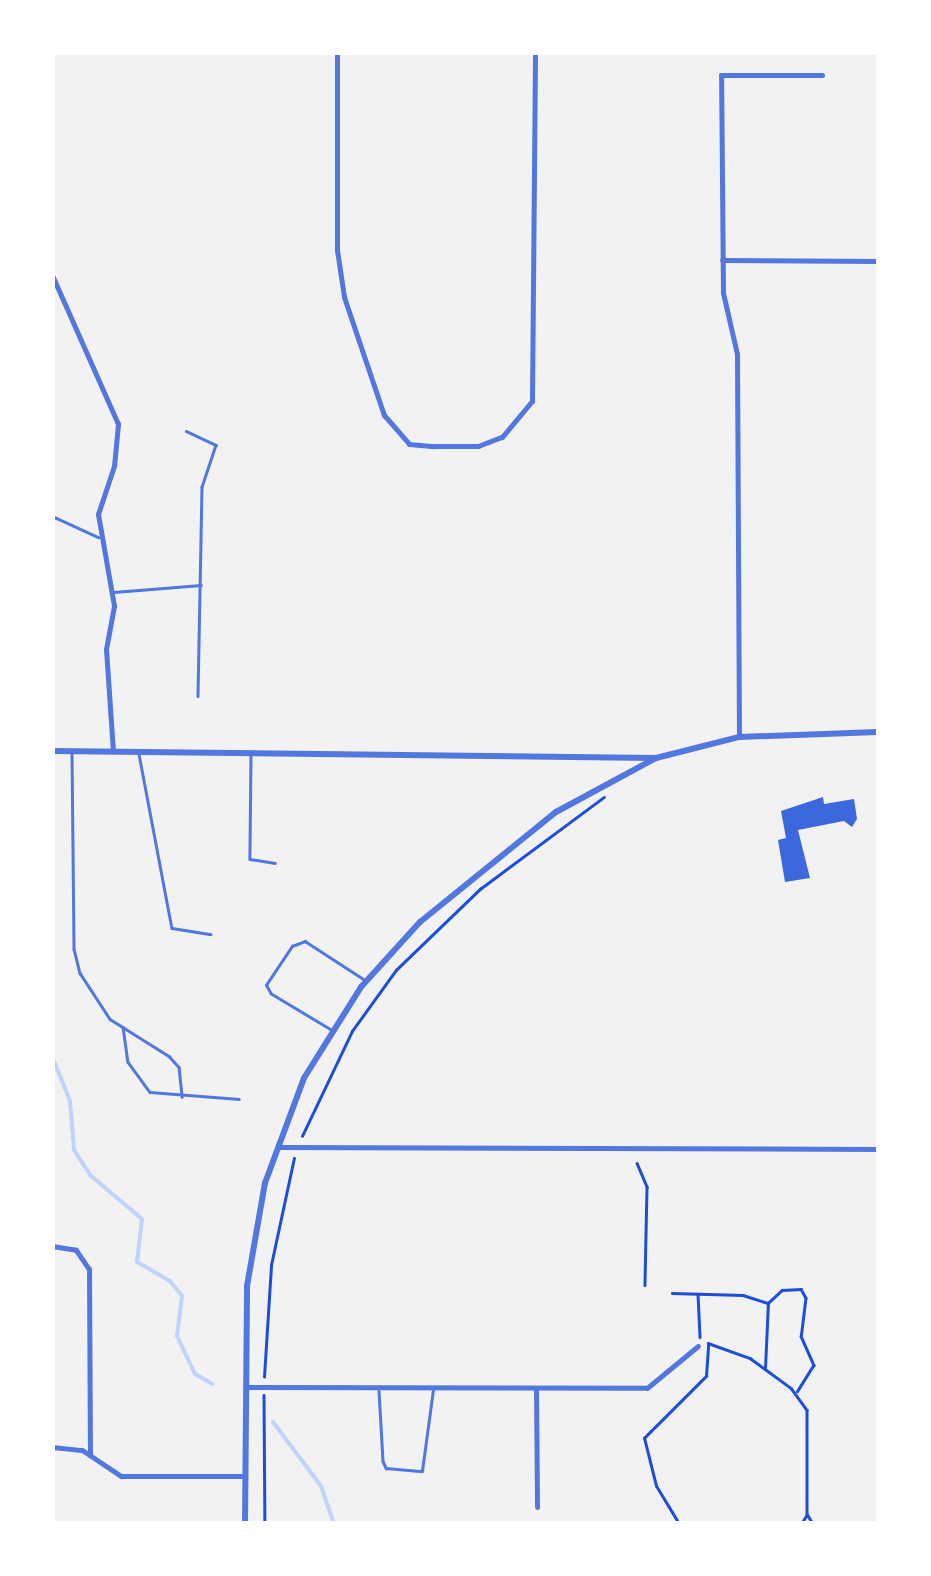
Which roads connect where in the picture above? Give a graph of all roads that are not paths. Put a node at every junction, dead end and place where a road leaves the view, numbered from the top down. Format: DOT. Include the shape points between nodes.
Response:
graph roads {
  1 [pos="337,52"];
  2 [pos="534,52"];
  3 [pos="822,75"];
  4 [pos="722,260"];
  5 [pos="878,261"];
  6 [pos="52,275"];
  7 [pos="186,431"];
  8 [pos="52,516"];
  9 [pos="98,537"];
  10 [pos="202,584"];
  11 [pos="112,592"];
  12 [pos="198,696"];
  13 [pos="878,732"];
  14 [pos="739,738"];
  15 [pos="52,752"];
  16 [pos="72,752"];
  17 [pos="113,752"];
  18 [pos="139,753"];
  19 [pos="251,754"];
  20 [pos="656,758"];
  21 [pos="275,863"];
  22 [pos="211,934"];
  23 [pos="366,981"];
  24 [pos="124,1026"];
  25 [pos="331,1030"];
  26 [pos="182,1098"];
  27 [pos="239,1099"];
  28 [pos="276,1147"];
  29 [pos="878,1149"];
  30 [pos="52,1246"];
  31 [pos="698,1346"];
  32 [pos="244,1387"];
  33 [pos="379,1388"];
  34 [pos="433,1388"];
  35 [pos="536,1388"];
  36 [pos="52,1446"];
  37 [pos="90,1455"];
  38 [pos="245,1476"];
  39 [pos="537,1507"];
  40 [pos="245,1524"];
  1 -- 2 [label="street" via="344,297 384,415 409,444 434,446 478,446 502,437 517,427 532,400"];
  3 -- 4 [label="street" via="721,74"];
  4 -- 5 [label="street"];
  4 -- 14 [label="street" via="737,354"];
  6 -- 9 [label="street" via="118,424"];
  7 -- 10 [label="lane" via="216,445 202,487"];
  8 -- 9 [label="lane"];
  9 -- 11 [label="street"];
  10 -- 11 [label="lane"];
  10 -- 12 [label="lane"];
  11 -- 17 [label="street" via="106,649"];
  13 -- 14 [label="street"];
  14 -- 20 [label="street"];
  15 -- 16 [label="street"];
  16 -- 17 [label="street"];
  16 -- 24 [label="lane" via="74,949 97,1005"];
  17 -- 18 [label="street"];
  18 -- 19 [label="street"];
  18 -- 22 [label="lane" via="172,928"];
  19 -- 20 [label="street"];
  19 -- 21 [label="lane" via="250,859"];
  20 -- 23 [label="street" via="485,864"];
  23 -- 25 [label="street"];
  23 -- 25 [label="lane" via="304,941 292,946 266,984 270,994"];
  24 -- 26 [label="lane" via="169,1056 182,1077"];
  24 -- 26 [label="lane" via="124,1050 142,1086"];
  25 -- 28 [label="street"];
  26 -- 27 [label="lane"];
  28 -- 29 [label="street"];
  28 -- 32 [label="street" via="247,1286"];
  30 -- 37 [label="street" via="82,1256 90,1285"];
  31 -- 35 [label="street" via="648,1388"];
  32 -- 33 [label="street"];
  32 -- 38 [label="street"];
  33 -- 34 [label="street"];
  33 -- 34 [label="lane" via="382,1461 386,1468 422,1470"];
  34 -- 35 [label="street"];
  35 -- 39 [label="street"];
  36 -- 37 [label="street"];
  37 -- 38 [label="street" via="121,1476"];
  38 -- 40 [label="street"];
}
